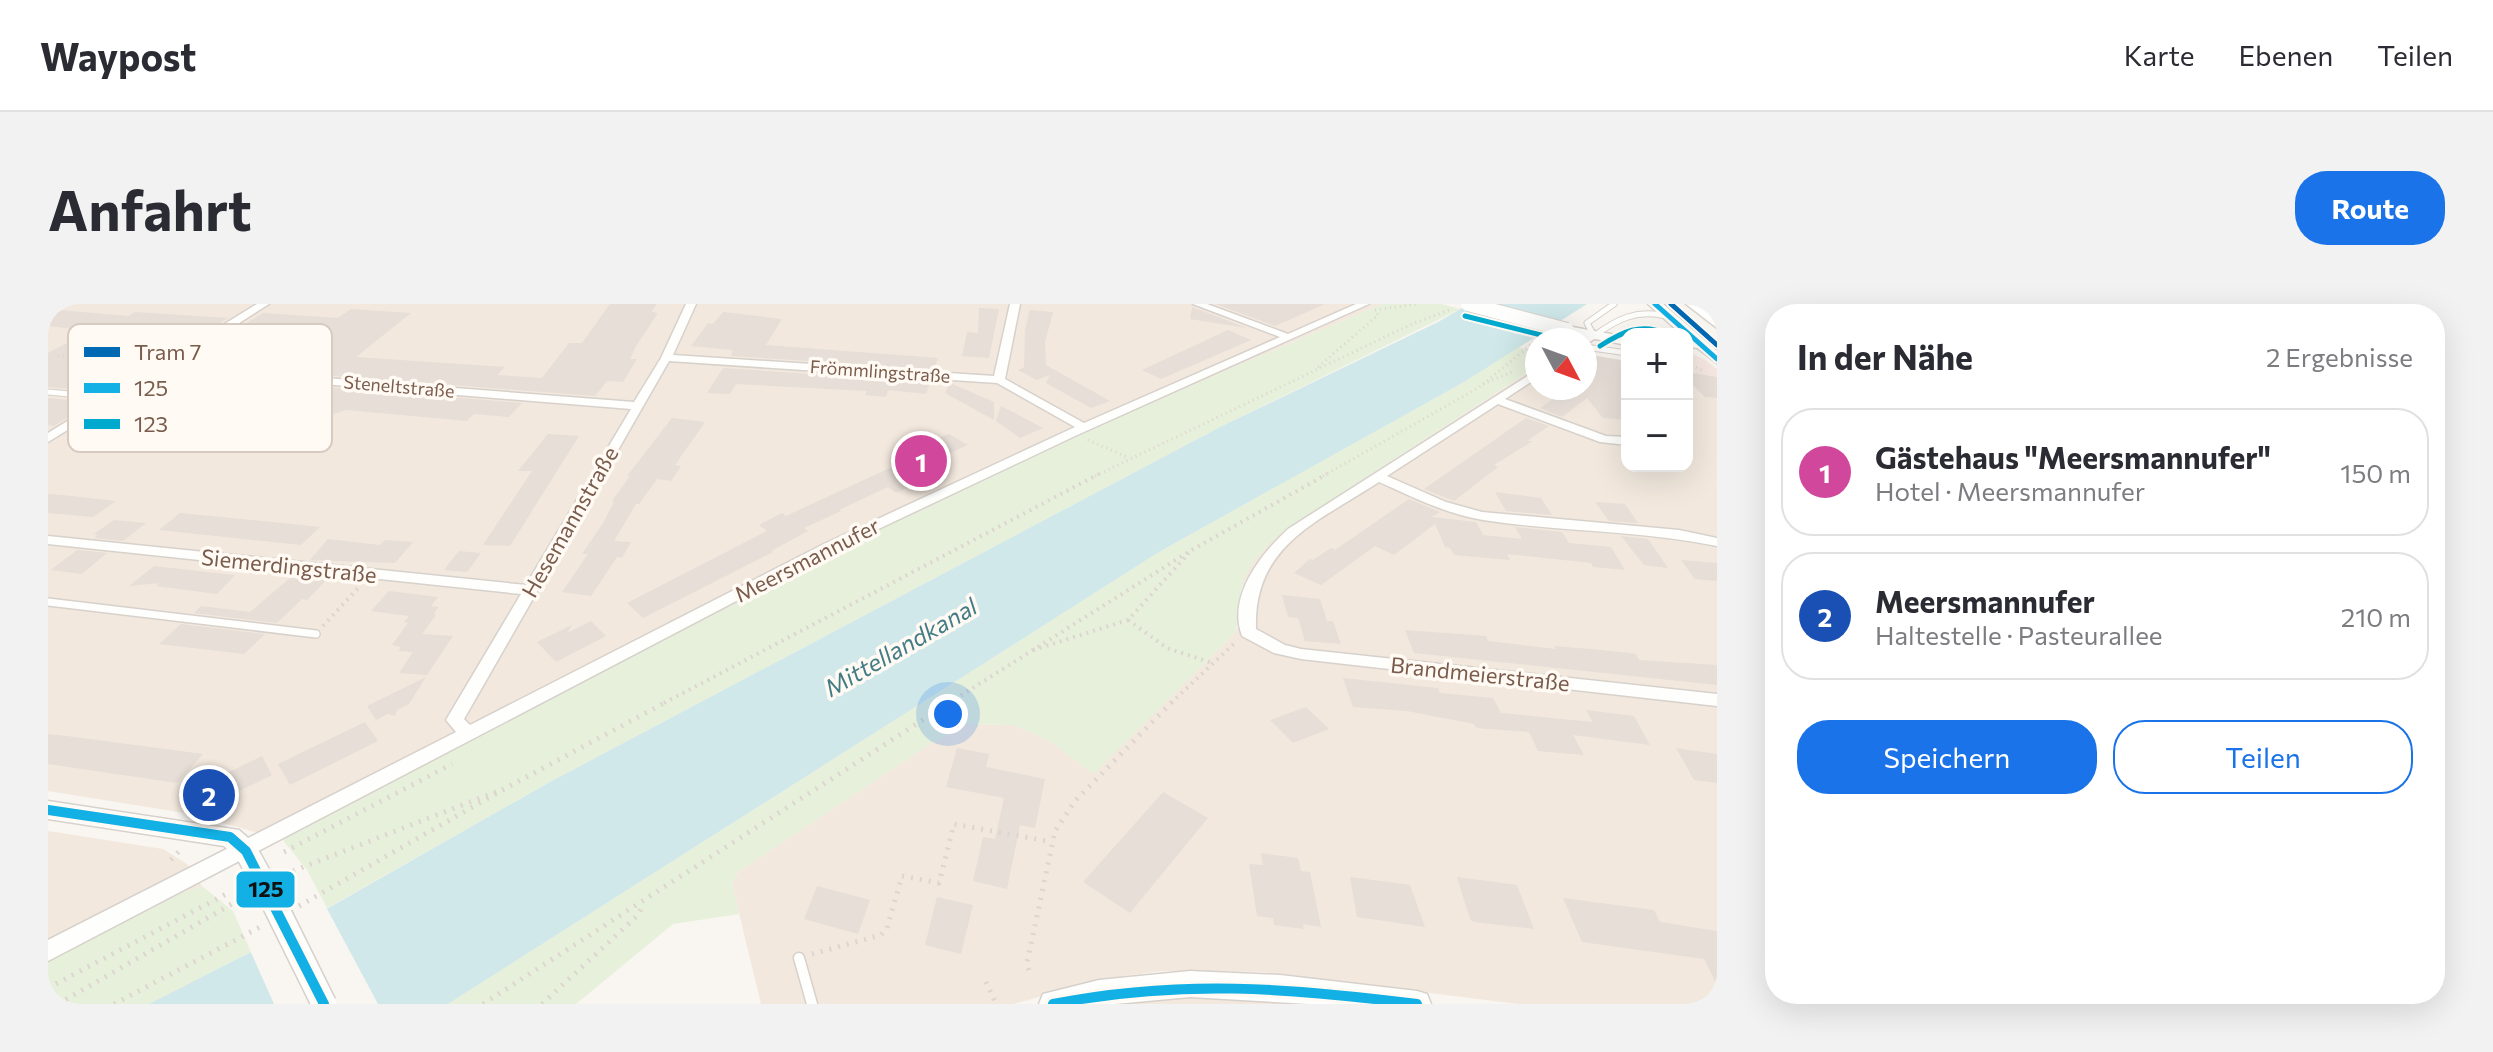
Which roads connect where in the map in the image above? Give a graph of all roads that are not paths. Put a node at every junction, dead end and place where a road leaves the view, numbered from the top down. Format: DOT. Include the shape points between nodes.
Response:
graph roads {
  1 [pos="264,304"];
  2 [pos="691,304"];
  3 [pos="1015,304"];
  4 [pos="1198,304"];
  5 [pos="1364,304"];
  6 [pos="1468,304"];
  7 [pos="1614,304"];
  8 [pos="1655,304"];
  9 [pos="1693,304"];
  10 [pos="1667,316"];
  11 [pos="232,324"];
  12 [pos="1717,324"];
  13 [pos="1559,328"];
  14 [pos="1587,328"];
  15 [pos="1678,328"];
  16 [pos="1597,334"];
  17 [pos="1288,337"];
  18 [pos="1621,341"];
  19 [pos="1597,342"];
  20 [pos="1693,344"];
  21 [pos="1597,345"];
  22 [pos="1717,345"];
  23 [pos="1621,351"];
  24 [pos="666,358"];
  25 [pos="1717,359"];
  26 [pos="332,380"];
  27 [pos="999,380"];
  28 [pos="1525,381"];
  29 [pos="48,392"];
  30 [pos="68,394"];
  31 [pos="1496,399"];
  32 [pos="638,406"];
  33 [pos="68,426"];
  34 [pos="1083,427"];
  35 [pos="48,438"];
  36 [pos="1621,440"];
  37 [pos="1379,477"];
  38 [pos="48,540"];
  39 [pos="1717,542"];
  40 [pos="530,590"];
  41 [pos="48,602"];
  42 [pos="316,634"];
  43 [pos="1717,700"];
  44 [pos="468,734"];
  45 [pos="48,810"];
  46 [pos="246,851"];
  47 [pos="48,951"];
  48 [pos="799,958"];
  49 [pos="1060,1003"];
  50 [pos="324,1004"];
  51 [pos="812,1004"];
  52 [pos="1417,1004"];
  1 -- 11 [label="street"];
  2 -- 24 [label="street, Hesemannstraße"];
  3 -- 27 [label="street"];
  4 -- 17 [label="street"];
  5 -- 17 [label="street, Meersmannufer"];
  6 -- 13 [label="street, bridge"];
  7 -- 14 [label="lane"];
  8 -- 10 [label="main road"];
  9 -- 12 [label="main road"];
  10 -- 15 [label="main road"];
  10 -- 16 [label="lane" via="1632,313"];
  17 -- 34 [label="street, Meersmannufer"];
  18 -- 19 [label="street"];
  20 -- 22 [label="main road"];
  20 -- 25 [label="main road"];
  21 -- 23 [label="lane"];
  24 -- 27 [label="street, Frömmlingstraße"];
  24 -- 32 [label="street, Hesemannstraße"];
  26 -- 32 [label="street, Steneltstraße"];
  27 -- 34 [label="street, Frömmlingstraße"];
  28 -- 31 [label="street"];
  29 -- 30 [label="lane"];
  31 -- 36 [label="street"];
  31 -- 37 [label="street"];
  32 -- 40 [label="street, Hesemannstraße"];
  33 -- 35 [label="street"];
  34 -- 44 [label="street, Meersmannufer" via="829,547"];
  37 -- 39 [label="street" via="1441,505 1482,516"];
  37 -- 43 [label="street, Brandmeierstraße" via="1271,550 1260,564 1246,605 1248,632 1301,654"];
  38 -- 40 [label="street, Siemerdingstraße"];
  40 -- 44 [label="street, Hesemannstraße" via="455,720"];
  41 -- 42 [label="lane"];
  44 -- 46 [label="street, Meersmannufer"];
  45 -- 46 [label="street" via="217,833"];
  46 -- 47 [label="street, Meersmannufer"];
  46 -- 50 [label="street, bridge"];
  48 -- 51 [label="lane"];
  49 -- 52 [label="street" via="1167,983 1209,983"];
}
